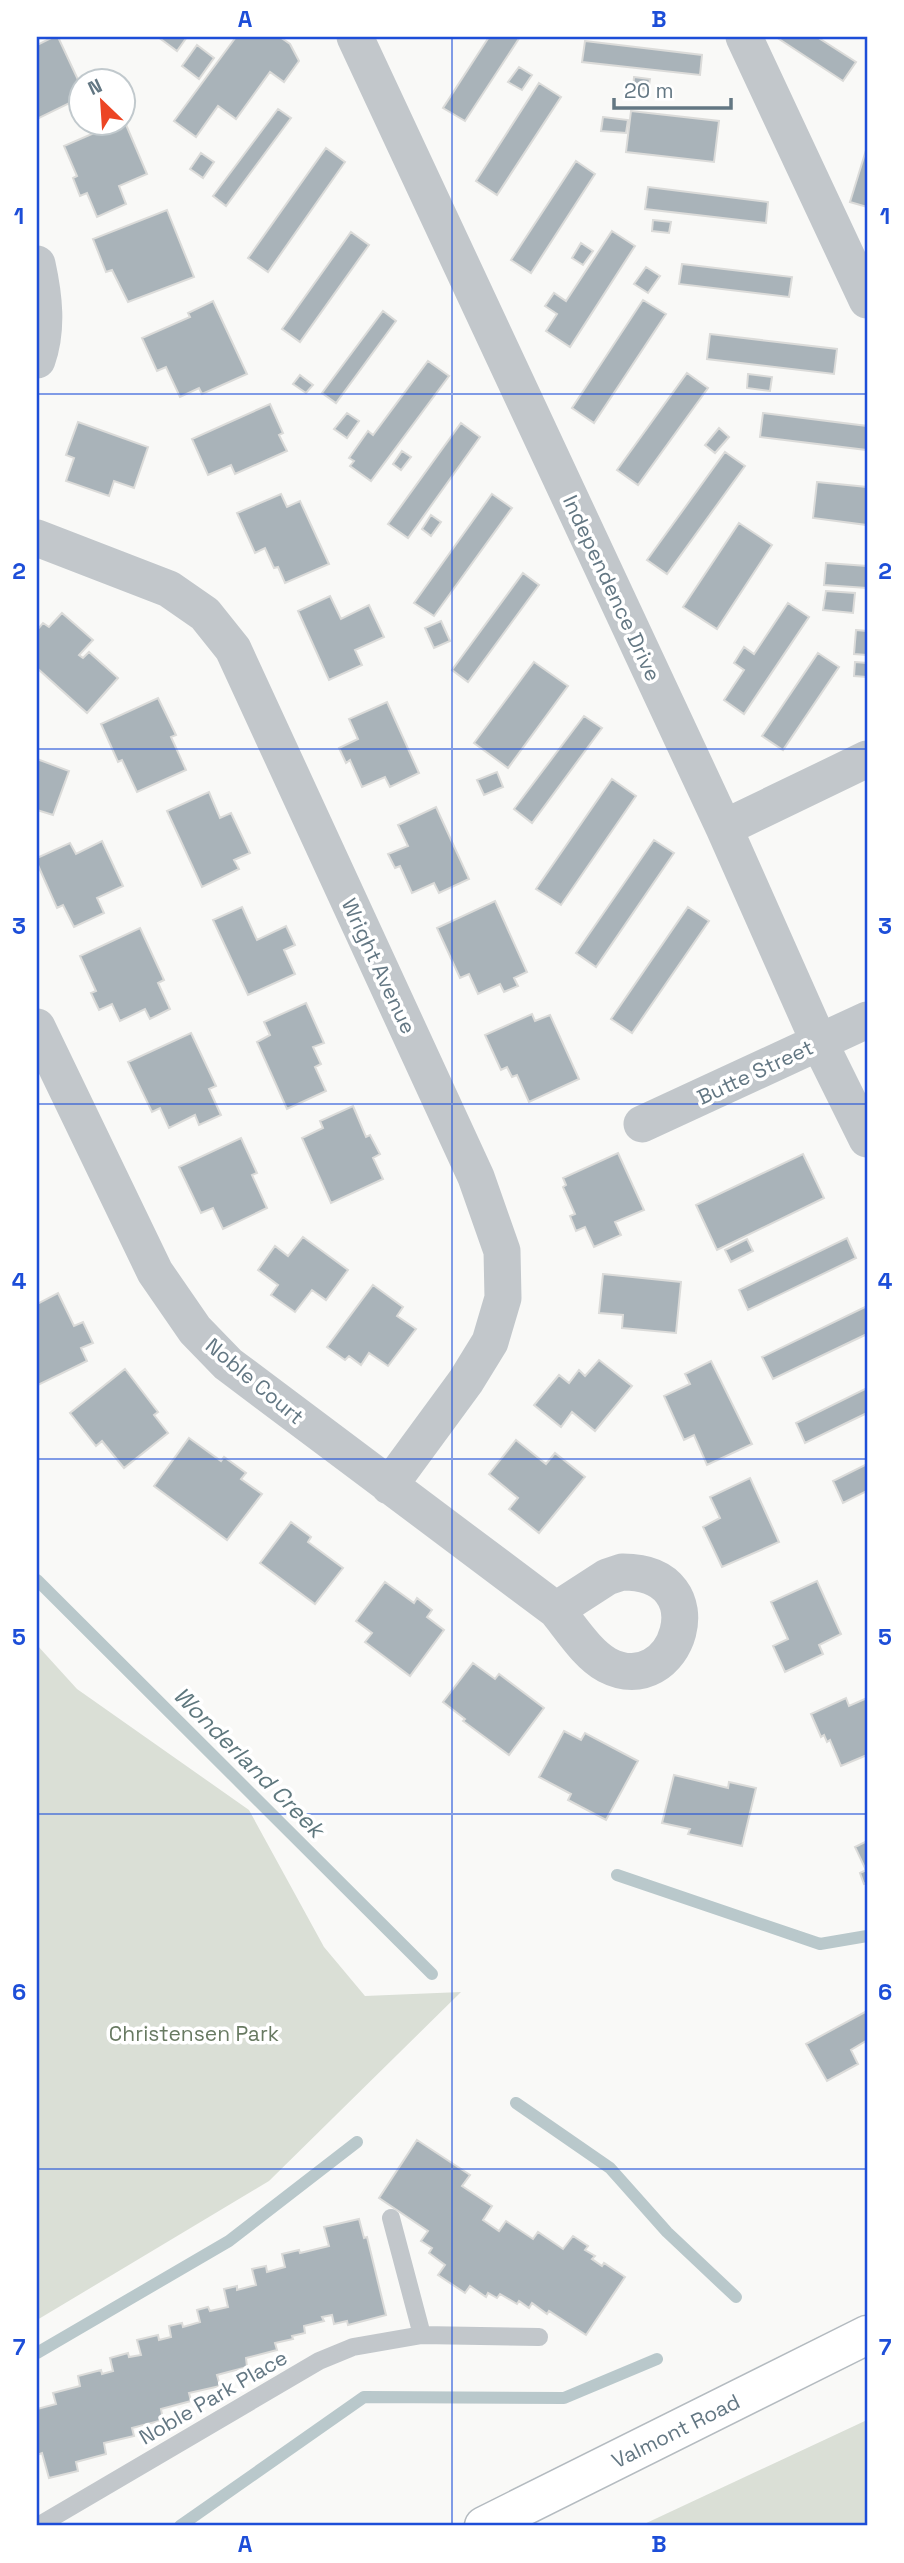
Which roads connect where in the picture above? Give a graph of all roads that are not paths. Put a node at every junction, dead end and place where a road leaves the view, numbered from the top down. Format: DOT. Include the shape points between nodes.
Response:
graph roads {
  1 [pos="355,37"];
  2 [pos="744,37"];
  3 [pos="37,264"];
  4 [pos="867,300"];
  5 [pos="37,360"];
  6 [pos="37,538"];
  7 [pos="867,759"];
  8 [pos="724,828"];
  9 [pos="867,1020"];
  10 [pos="37,1027"];
  11 [pos="819,1042"];
  12 [pos="642,1124"];
  13 [pos="867,1139"];
  14 [pos="389,1486"];
  15 [pos="556,1610"];
  16 [pos="391,2218"];
  17 [pos="422,2335"];
  18 [pos="867,2335"];
  19 [pos="539,2337"];
  20 [pos="38,2526"];
  21 [pos="484,2526"];
  1 -- 8 [label="street, Independence Drive"];
  2 -- 4 [label="street"];
  3 -- 5 [label="street" via="44,295"];
  6 -- 14 [label="street, Wright Avenue" via="169,589 205,614 233,649 476,1177 502,1251 503,1298 490,1342"];
  7 -- 8 [label="street"];
  8 -- 11 [label="street, Independence Drive"];
  9 -- 11 [label="street, Butte Street"];
  10 -- 14 [label="street, Noble Court" via="155,1272 195,1330 228,1364"];
  11 -- 12 [label="street, Butte Street"];
  11 -- 13 [label="street, Independence Drive"];
  14 -- 15 [label="street, Noble Court"];
  16 -- 17 [label="lane"];
  17 -- 19 [label="lane, Noble Park Place"];
  17 -- 20 [label="lane, Noble Park Place" via="352,2347 319,2361"];
  18 -- 21 [label="main road, Valmont Road"];
}
